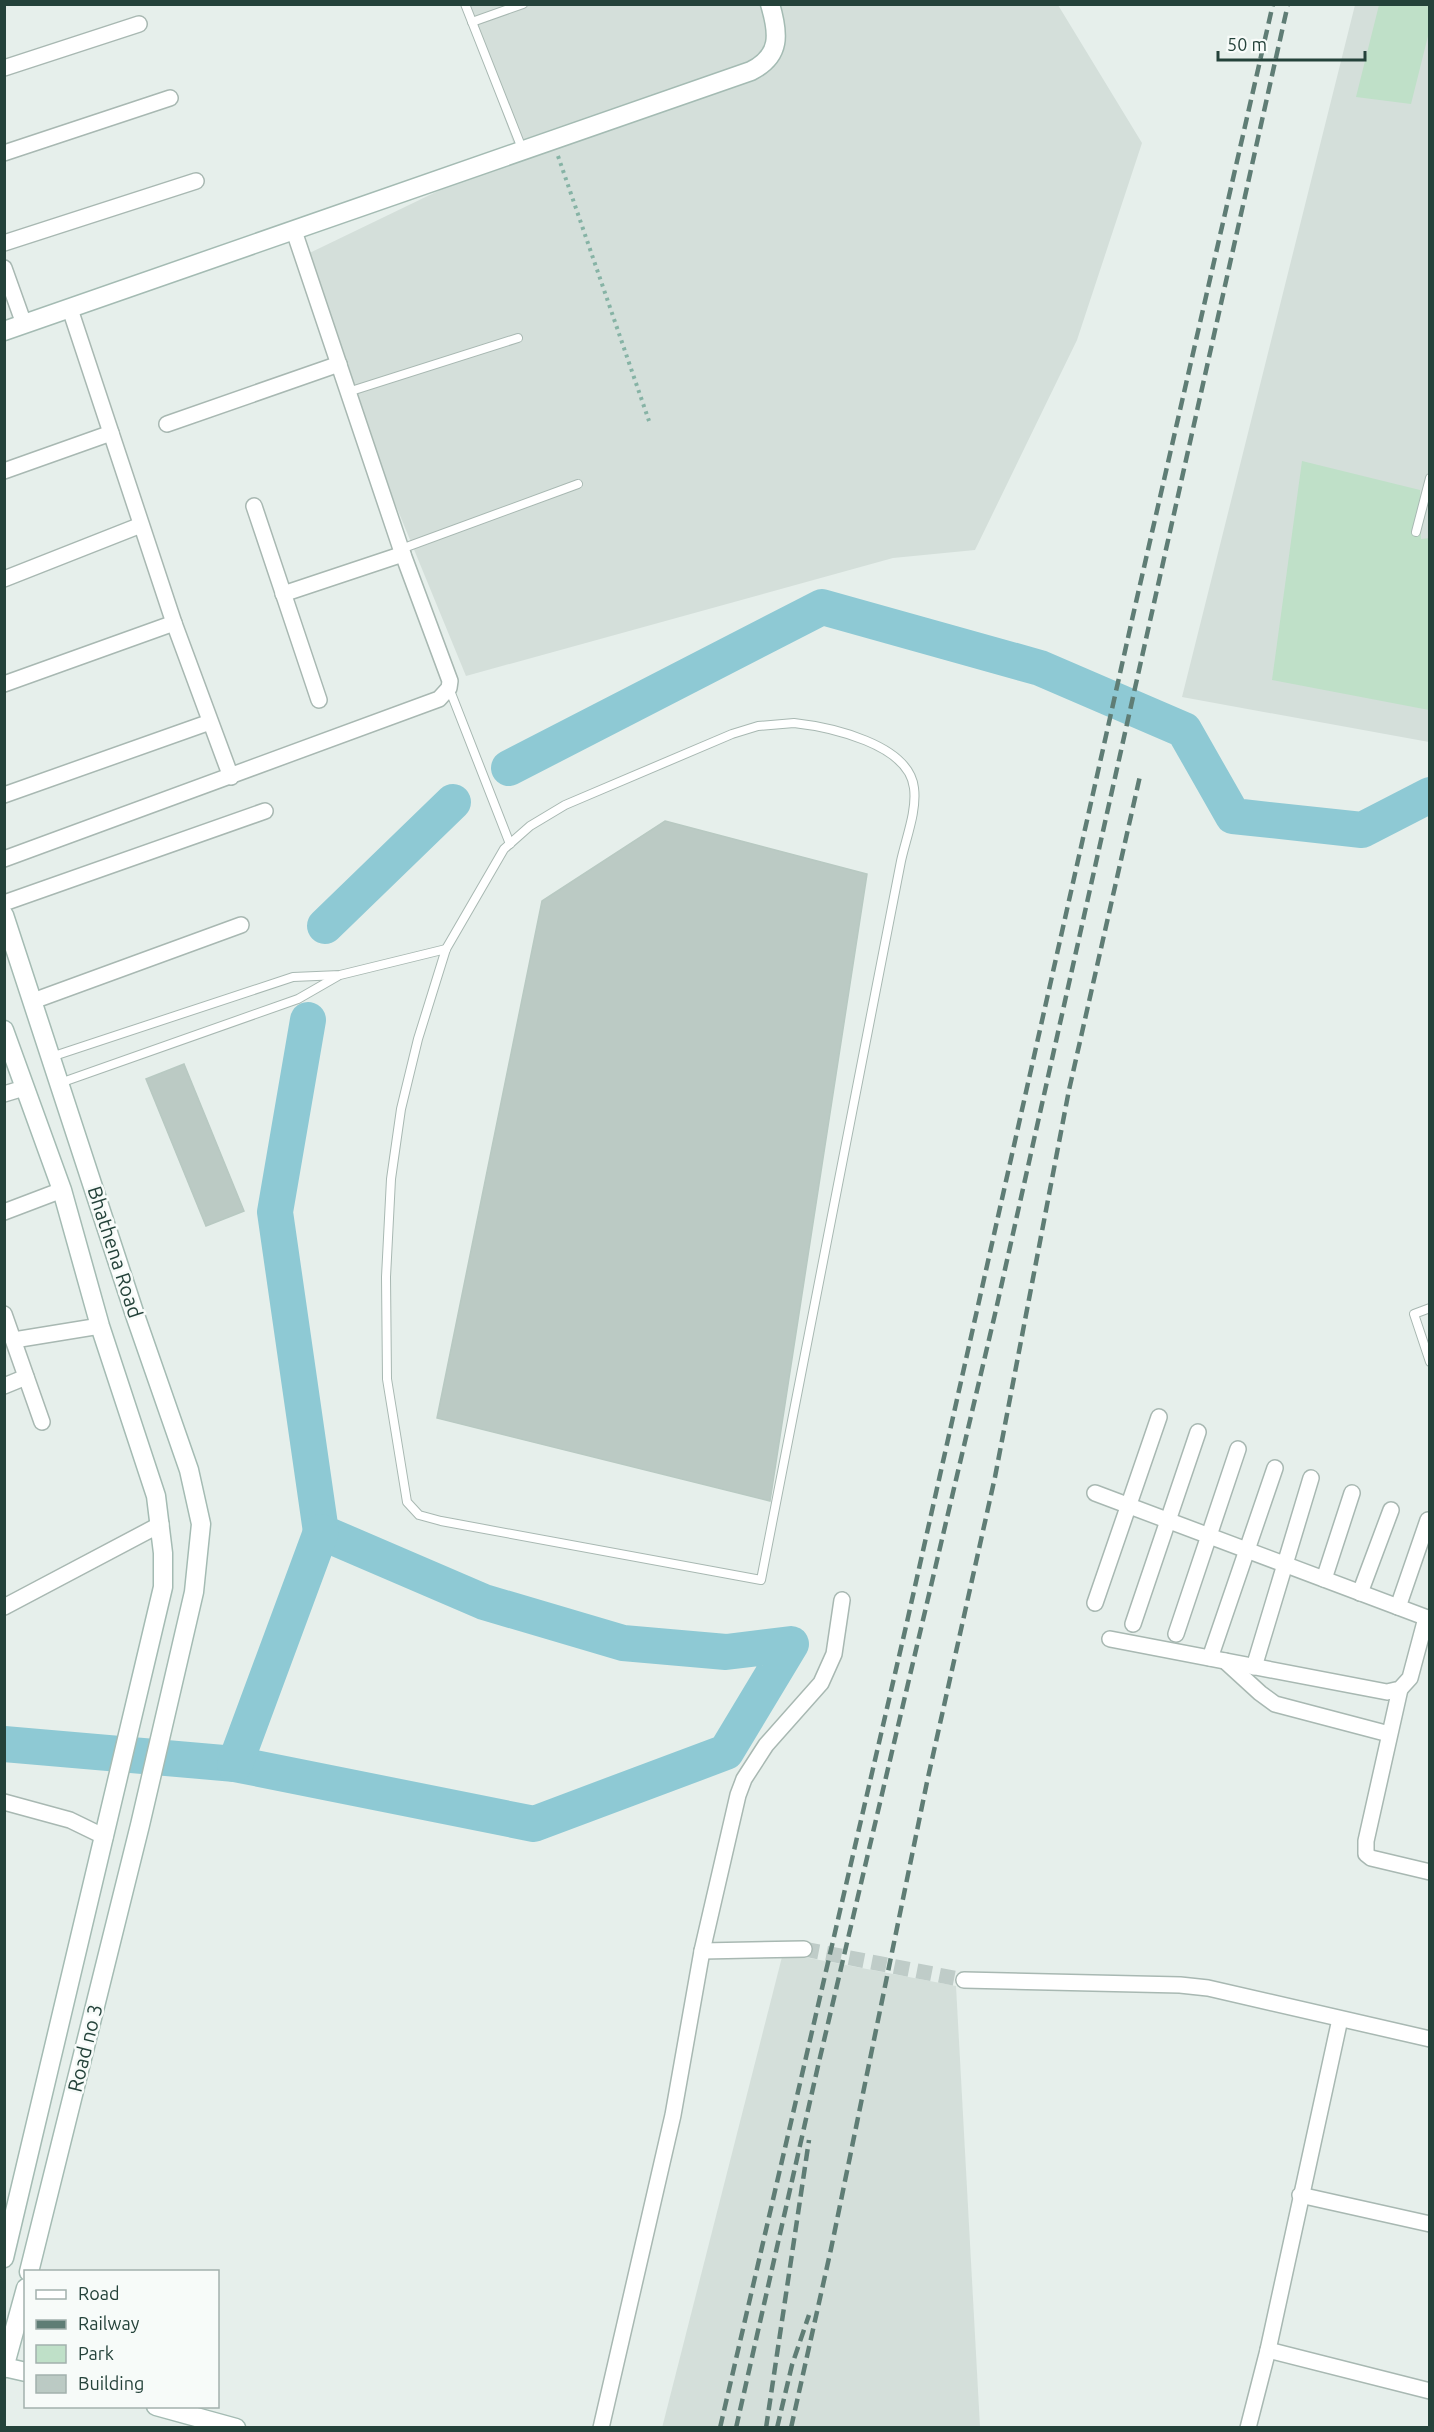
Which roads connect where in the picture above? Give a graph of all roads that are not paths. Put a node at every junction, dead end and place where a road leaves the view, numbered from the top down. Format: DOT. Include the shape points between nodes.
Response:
graph roads {
  1 [pos="465,4"];
  2 [pos="523,4"];
  3 [pos="770,4"];
  4 [pos="472,22"];
  5 [pos="139,24"];
  6 [pos="4,69"];
  7 [pos="170,98"];
  8 [pos="523,151"];
  9 [pos="4,153"];
  10 [pos="196,180"];
  11 [pos="294,231"];
  12 [pos="4,243"];
  13 [pos="4,268"];
  14 [pos="70,309"];
  15 [pos="24,324"];
  16 [pos="4,331"];
  17 [pos="518,338"];
  18 [pos="339,364"];
  19 [pos="348,392"];
  20 [pos="167,424"];
  21 [pos="111,434"];
  22 [pos="4,471"];
  23 [pos="1430,478"];
  24 [pos="578,483"];
  25 [pos="254,506"];
  26 [pos="141,525"];
  27 [pos="1416,532"];
  28 [pos="402,552"];
  29 [pos="4,579"];
  30 [pos="283,594"];
  31 [pos="174,622"];
  32 [pos="4,684"];
  33 [pos="449,688"];
  34 [pos="319,700"];
  35 [pos="210,722"];
  36 [pos="231,777"];
  37 [pos="4,795"];
  38 [pos="265,811"];
  39 [pos="510,844"];
  40 [pos="4,859"];
  41 [pos="4,903"];
  42 [pos="4,915"];
  43 [pos="241,925"];
  44 [pos="10,947"];
  45 [pos="446,949"];
  46 [pos="340,975"];
  47 [pos="33,1001"];
  48 [pos="4,1030"];
  49 [pos="51,1057"];
  50 [pos="60,1083"];
  51 [pos="24,1088"];
  52 [pos="4,1094"];
  53 [pos="62,1190"];
  54 [pos="4,1212"];
  55 [pos="1430,1308"];
  56 [pos="100,1326"];
  57 [pos="8,1328"];
  58 [pos="1430,1362"];
  59 [pos="26,1377"];
  60 [pos="4,1386"];
  61 [pos="1159,1417"];
  62 [pos="42,1422"];
  63 [pos="1198,1432"];
  64 [pos="1238,1449"];
  65 [pos="1275,1468"];
  66 [pos="1311,1478"];
  67 [pos="1095,1493"];
  68 [pos="1352,1493"];
  69 [pos="1128,1506"];
  70 [pos="1391,1510"];
  71 [pos="1168,1520"];
  72 [pos="1428,1520"];
  73 [pos="161,1524"];
  74 [pos="1208,1535"];
  75 [pos="1246,1550"];
  76 [pos="1286,1565"];
  77 [pos="1324,1579"];
  78 [pos="1360,1593"];
  79 [pos="842,1600"];
  80 [pos="1095,1603"];
  81 [pos="4,1606"];
  82 [pos="1398,1607"];
  83 [pos="1428,1618"];
  84 [pos="1133,1624"];
  85 [pos="1176,1634"];
  86 [pos="1110,1639"];
  87 [pos="1217,1659"];
  88 [pos="1254,1667"];
  89 [pos="1400,1689"];
  90 [pos="1389,1734"];
  91 [pos="4,1802"];
  92 [pos="109,1819"];
  93 [pos="140,1825"];
  94 [pos="105,1837"];
  95 [pos="1430,1872"];
  96 [pos="804,1948"];
  97 [pos="702,1951"];
  98 [pos="964,1980"];
  99 [pos="1340,2019"];
  100 [pos="1430,2039"];
  101 [pos="1300,2195"];
  102 [pos="1430,2224"];
  103 [pos="4,2258"];
  104 [pos="30,2270"];
  105 [pos="24,2296"];
  106 [pos="1268,2350"];
  107 [pos="5,2367"];
  108 [pos="24,2372"];
  109 [pos="1430,2391"];
  110 [pos="161,2408"];
  111 [pos="202,2423"];
  112 [pos="236,2427"];
  113 [pos="601,2427"];
  114 [pos="1248,2427"];
  1 -- 4 [label="lane"];
  2 -- 4 [label="lane"];
  3 -- 8 [label="street" via="777,33 770,57 762,66"];
  4 -- 8 [label="lane"];
  5 -- 6 [label="street"];
  7 -- 9 [label="street"];
  8 -- 11 [label="street"];
  10 -- 12 [label="street"];
  11 -- 14 [label="street"];
  11 -- 18 [label="street"];
  13 -- 15 [label="street"];
  14 -- 15 [label="street"];
  14 -- 21 [label="street"];
  15 -- 16 [label="street"];
  17 -- 19 [label="lane"];
  18 -- 19 [label="street"];
  18 -- 20 [label="street"];
  19 -- 28 [label="street"];
  21 -- 22 [label="street"];
  21 -- 26 [label="street"];
  23 -- 27 [label="lane"];
  24 -- 28 [label="lane"];
  25 -- 30 [label="street"];
  26 -- 29 [label="street"];
  26 -- 31 [label="street"];
  28 -- 30 [label="street"];
  28 -- 33 [label="street" via="450,681"];
  30 -- 34 [label="street"];
  31 -- 32 [label="street"];
  31 -- 35 [label="street"];
  33 -- 36 [label="street" via="439,699"];
  33 -- 39 [label="lane"];
  35 -- 36 [label="street"];
  35 -- 37 [label="street"];
  36 -- 40 [label="street"];
  38 -- 41 [label="street"];
  39 -- 45 [label="lane" via="486,877"];
  39 -- 45 [label="lane" via="530,826 565,805 758,726 794,723 855,736 892,756 912,777 913,808 761,1580 441,1521 419,1515 407,1502 387,1378 386,1277 391,1179 401,1109"];
  42 -- 44 [label="street, Bhathena Road"];
  43 -- 47 [label="street"];
  44 -- 47 [label="street, Bhathena Road"];
  45 -- 46 [label="lane"];
  46 -- 49 [label="lane" via="293,977"];
  46 -- 50 [label="lane" via="298,999"];
  47 -- 49 [label="street, Bhathena Road"];
  48 -- 51 [label="street, Bhathena Road"];
  49 -- 50 [label="street, Bhathena Road"];
  50 -- 93 [label="street, Bhathena Road" via="197,1498 201,1524 194,1592"];
  51 -- 52 [label="street"];
  51 -- 53 [label="street, Bhathena Road"];
  53 -- 54 [label="street"];
  53 -- 56 [label="street, Bhathena Road"];
  55 -- 58 [label="lane" via="1414,1314"];
  56 -- 57 [label="street"];
  56 -- 73 [label="street, Bhathena Road" via="156,1496"];
  57 -- 59 [label="street"];
  59 -- 60 [label="street"];
  59 -- 62 [label="street"];
  61 -- 69 [label="street"];
  63 -- 71 [label="street"];
  64 -- 74 [label="street"];
  65 -- 75 [label="street"];
  66 -- 76 [label="street"];
  67 -- 69 [label="street"];
  68 -- 77 [label="street"];
  69 -- 71 [label="street"];
  69 -- 80 [label="street"];
  70 -- 78 [label="street"];
  71 -- 74 [label="street"];
  71 -- 84 [label="street"];
  72 -- 82 [label="street"];
  73 -- 81 [label="street"];
  73 -- 92 [label="street, Bhathena Road" via="163,1587"];
  74 -- 75 [label="street"];
  74 -- 85 [label="street"];
  75 -- 76 [label="street"];
  75 -- 87 [label="street"];
  76 -- 77 [label="street"];
  76 -- 88 [label="street"];
  77 -- 78 [label="street"];
  78 -- 82 [label="street"];
  79 -- 97 [label="street" via="834,1654 821,1683 766,1745 741,1787"];
  82 -- 83 [label="street"];
  83 -- 89 [label="street" via="1410,1678"];
  86 -- 87 [label="street"];
  87 -- 88 [label="street"];
  87 -- 90 [label="street" via="1275,1704"];
  88 -- 89 [label="street" via="1387,1692"];
  89 -- 90 [label="street"];
  90 -- 95 [label="street" via="1366,1854"];
  91 -- 94 [label="street" via="70,1820"];
  92 -- 94 [label="street, Road no 3"];
  93 -- 104 [label="street, Road no 3"];
  94 -- 103 [label="street, Road no 3"];
  96 -- 97 [label="street"];
  97 -- 113 [label="street" via="673,2115"];
  98 -- 99 [label="street" via="1195,1986"];
  99 -- 100 [label="street"];
  99 -- 101 [label="street"];
  101 -- 102 [label="street"];
  101 -- 106 [label="street"];
  105 -- 107 [label="street"];
  106 -- 109 [label="street"];
  106 -- 114 [label="street"];
  107 -- 108 [label="street"];
  110 -- 111 [label="street"];
  111 -- 112 [label="street"];
}
